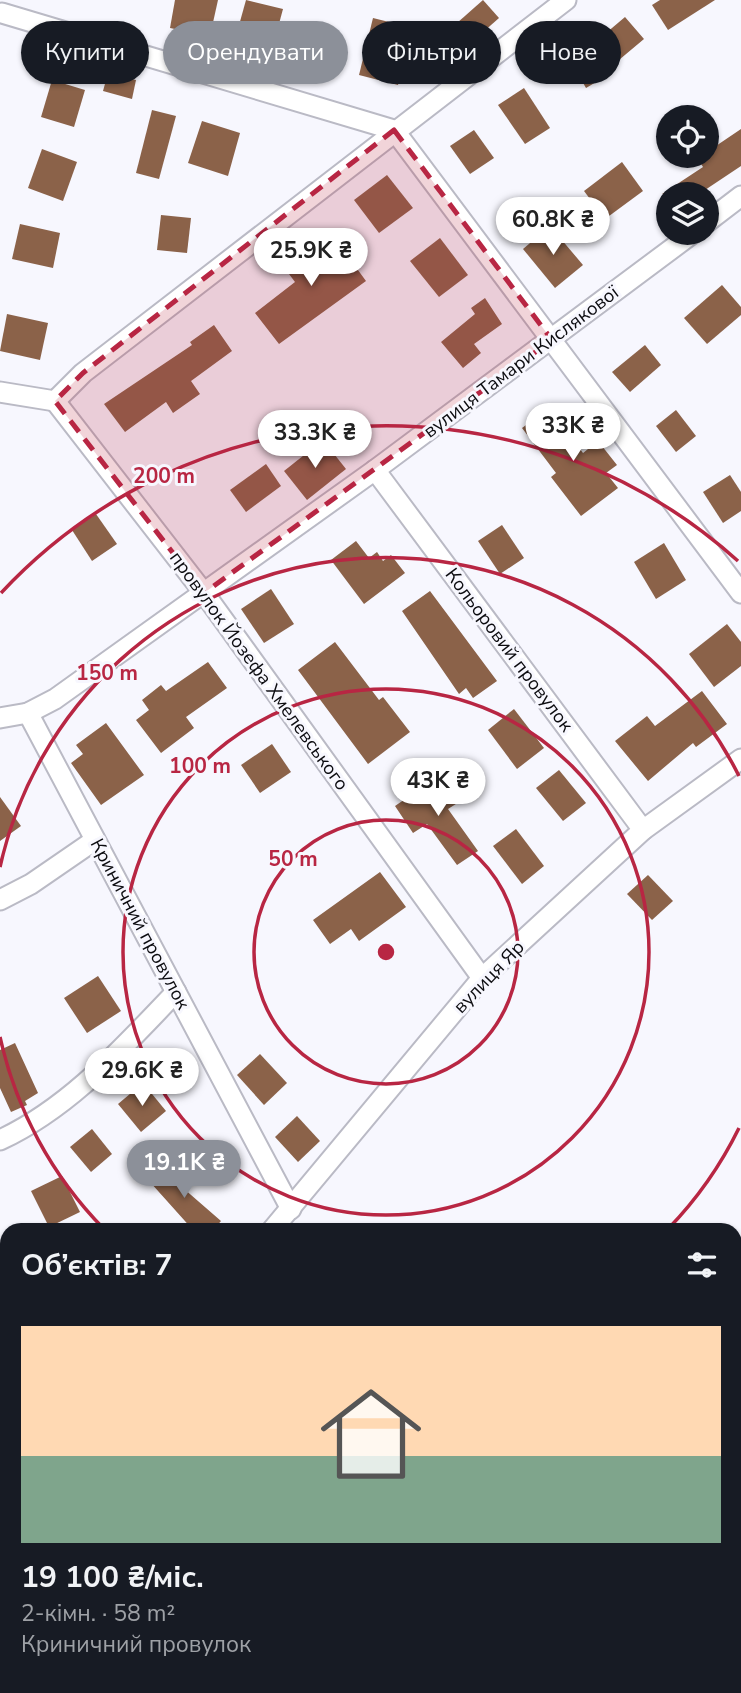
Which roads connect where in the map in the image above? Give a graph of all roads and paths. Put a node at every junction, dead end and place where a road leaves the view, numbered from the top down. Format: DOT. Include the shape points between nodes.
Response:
graph roads {
  1 [pos="566,0"];
  2 [pos="3,11"];
  3 [pos="394,130"];
  4 [pos="738,204"];
  5 [pos="719,215"];
  6 [pos="677,245"];
  7 [pos="552,340"];
  8 [pos="0,392"];
  9 [pos="55,401"];
  10 [pos="375,470"];
  11 [pos="204,593"];
  12 [pos="741,593"];
  13 [pos="28,713"];
  14 [pos="0,718"];
  15 [pos="741,759"];
  16 [pos="643,830"];
  17 [pos="95,840"];
  18 [pos="0,900"];
  19 [pos="482,978"];
  20 [pos="176,992"];
  21 [pos="0,1140"];
  22 [pos="291,1209"];
  23 [pos="278,1223"];
  1 -- 3 [label="street"];
  2 -- 3 [label="street"];
  3 -- 7 [label="street"];
  3 -- 9 [label="street" via="83,373"];
  4 -- 5 [label="street"];
  6 -- 7 [label="street, вулиця Тамари Кислякової"];
  7 -- 10 [label="street, вулиця Тамари Кислякової"];
  7 -- 12 [label="street"];
  8 -- 9 [label="street"];
  9 -- 11 [label="street, провулок Йозефа Хмелевського"];
  10 -- 11 [label="street, вулиця Тамари Кислякової"];
  10 -- 16 [label="street, Кольоровий провулок"];
  11 -- 13 [label="street, вулиця Тамари Кислякової" via="55,699"];
  11 -- 19 [label="street, провулок Йозефа Хмелевського"];
  13 -- 14 [label="street, вулиця Тамари Кислякової"];
  13 -- 17 [label="street, Криничний провулок"];
  15 -- 16 [label="street, вулиця Яр"];
  16 -- 19 [label="street, вулиця Яр"];
  17 -- 18 [label="street"];
  17 -- 20 [label="street, Криничний провулок"];
  19 -- 22 [label="street, вулиця Яр"];
  20 -- 21 [label="street" via="96,1074"];
  20 -- 22 [label="street, Криничний провулок"];
  22 -- 23 [label="street, вулиця Яр"];
}
